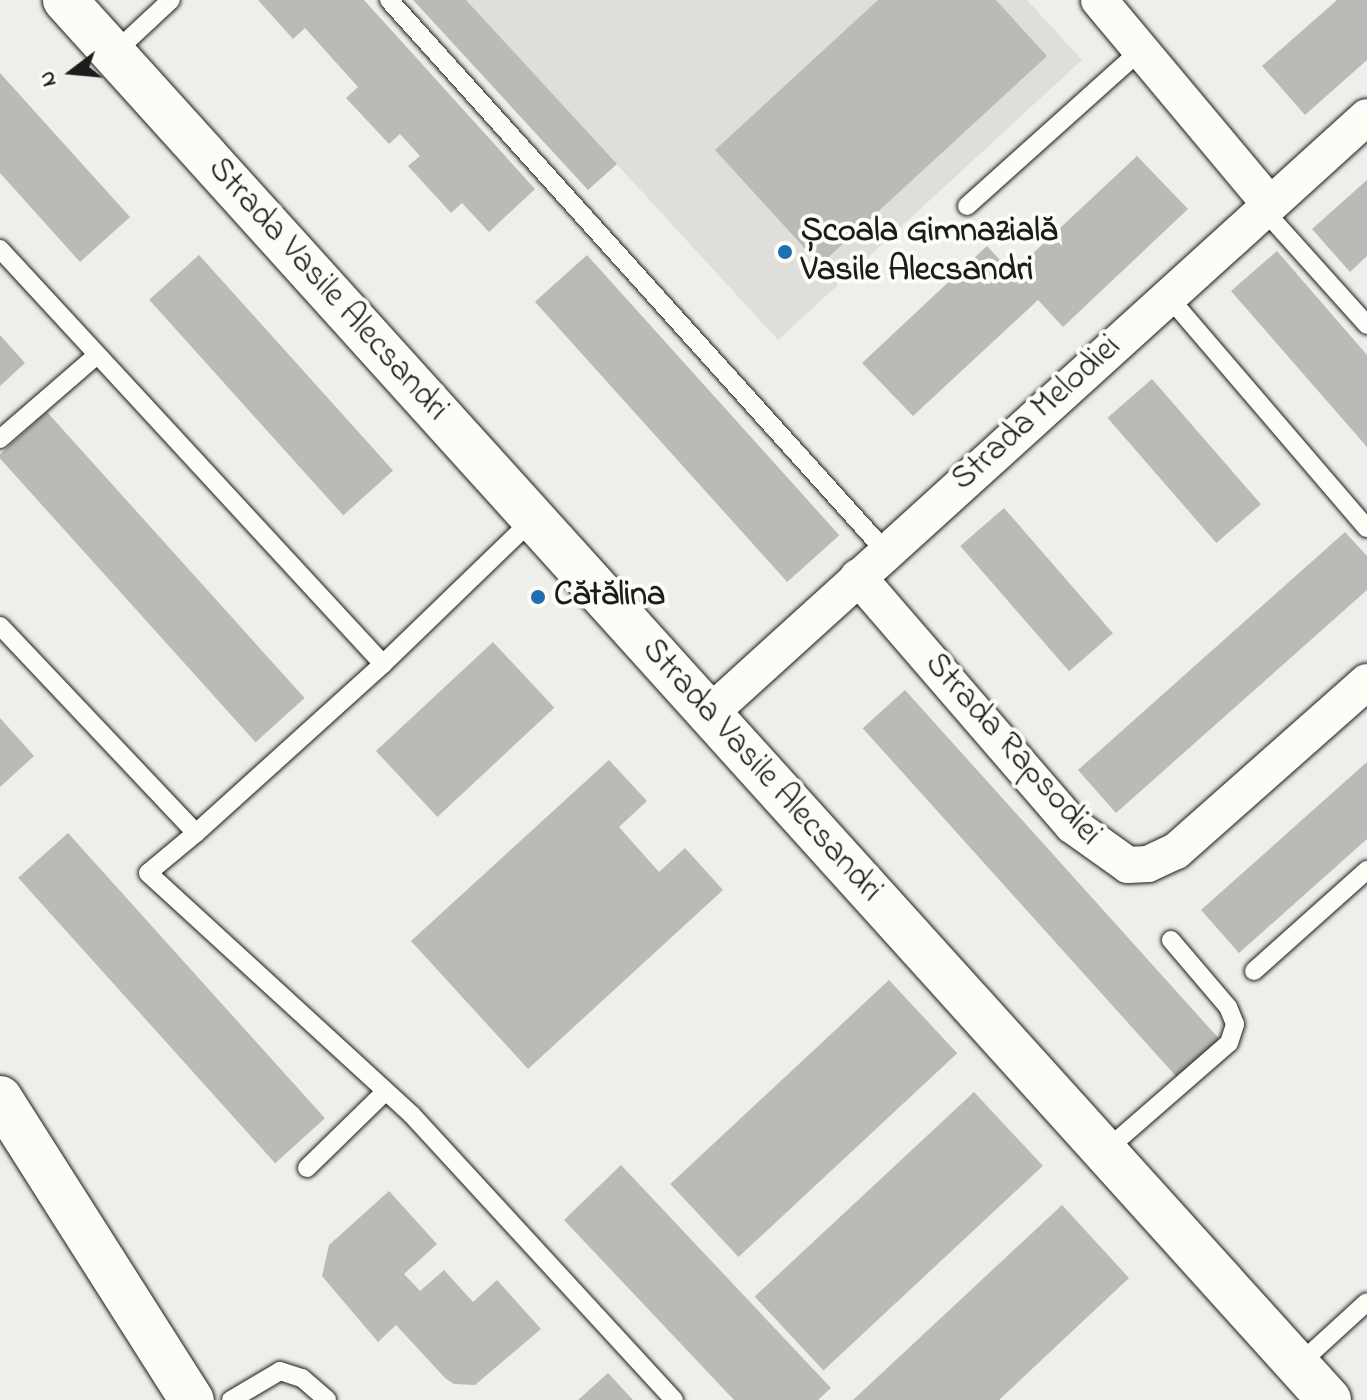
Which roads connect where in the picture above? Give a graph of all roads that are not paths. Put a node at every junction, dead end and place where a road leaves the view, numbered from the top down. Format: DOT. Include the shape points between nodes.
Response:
graph roads {
  1 [pos="65,0"];
  2 [pos="171,0"];
  3 [pos="389,0"];
  4 [pos="1099,0"];
  5 [pos="1141,50"];
  6 [pos="113,54"];
  7 [pos="1367,117"];
  8 [pos="1265,205"];
  9 [pos="967,206"];
  10 [pos="0,249"];
  11 [pos="1167,295"];
  12 [pos="1366,322"];
  13 [pos="97,355"];
  14 [pos="0,439"];
  15 [pos="533,519"];
  16 [pos="1367,528"];
  17 [pos="886,552"];
  18 [pos="858,577"];
  19 [pos="0,626"];
  20 [pos="383,664"];
  21 [pos="1367,682"];
  22 [pos="709,714"];
  23 [pos="196,833"];
  24 [pos="1367,870"];
  25 [pos="1171,940"];
  26 [pos="1254,971"];
  27 [pos="385,1092"];
  28 [pos="0,1098"];
  29 [pos="1105,1151"];
  30 [pos="307,1168"];
  31 [pos="1367,1302"];
  32 [pos="1297,1365"];
  33 [pos="192,1400"];
  34 [pos="231,1400"];
  35 [pos="327,1400"];
  36 [pos="674,1400"];
  37 [pos="1329,1400"];
  1 -- 6 [label="street, Strada Vasile Alecsandri"];
  2 -- 6 [label="lane"];
  3 -- 17 [label="lane"];
  4 -- 5 [label="street"];
  5 -- 8 [label="street"];
  5 -- 9 [label="lane"];
  6 -- 15 [label="street, Strada Vasile Alecsandri"];
  7 -- 8 [label="street, Strada Melodiei"];
  8 -- 11 [label="street, Strada Melodiei"];
  8 -- 12 [label="lane"];
  10 -- 13 [label="lane"];
  11 -- 16 [label="lane"];
  11 -- 17 [label="street, Strada Melodiei"];
  13 -- 14 [label="lane"];
  13 -- 20 [label="lane"];
  15 -- 20 [label="lane"];
  15 -- 22 [label="street, Strada Vasile Alecsandri"];
  17 -- 18 [label="street, Strada Melodiei"];
  18 -- 21 [label="street, Strada Rapsodiei" via="1072,825 1128,865 1148,864 1176,851"];
  18 -- 22 [label="street, Strada Melodiei"];
  19 -- 23 [label="lane"];
  20 -- 23 [label="lane"];
  22 -- 29 [label="street, Strada Vasile Alecsandri"];
  23 -- 27 [label="lane" via="148,873"];
  24 -- 26 [label="lane"];
  25 -- 29 [label="lane" via="1228,1007 1235,1024 1229,1043"];
  27 -- 30 [label="lane"];
  27 -- 36 [label="lane"];
  28 -- 33 [label="street"];
  29 -- 32 [label="street, Strada Vasile Alecsandri"];
  31 -- 32 [label="lane"];
  32 -- 37 [label="street, Strada Vasile Alecsandri"];
  34 -- 35 [label="lane" via="280,1371 302,1378"];
}
